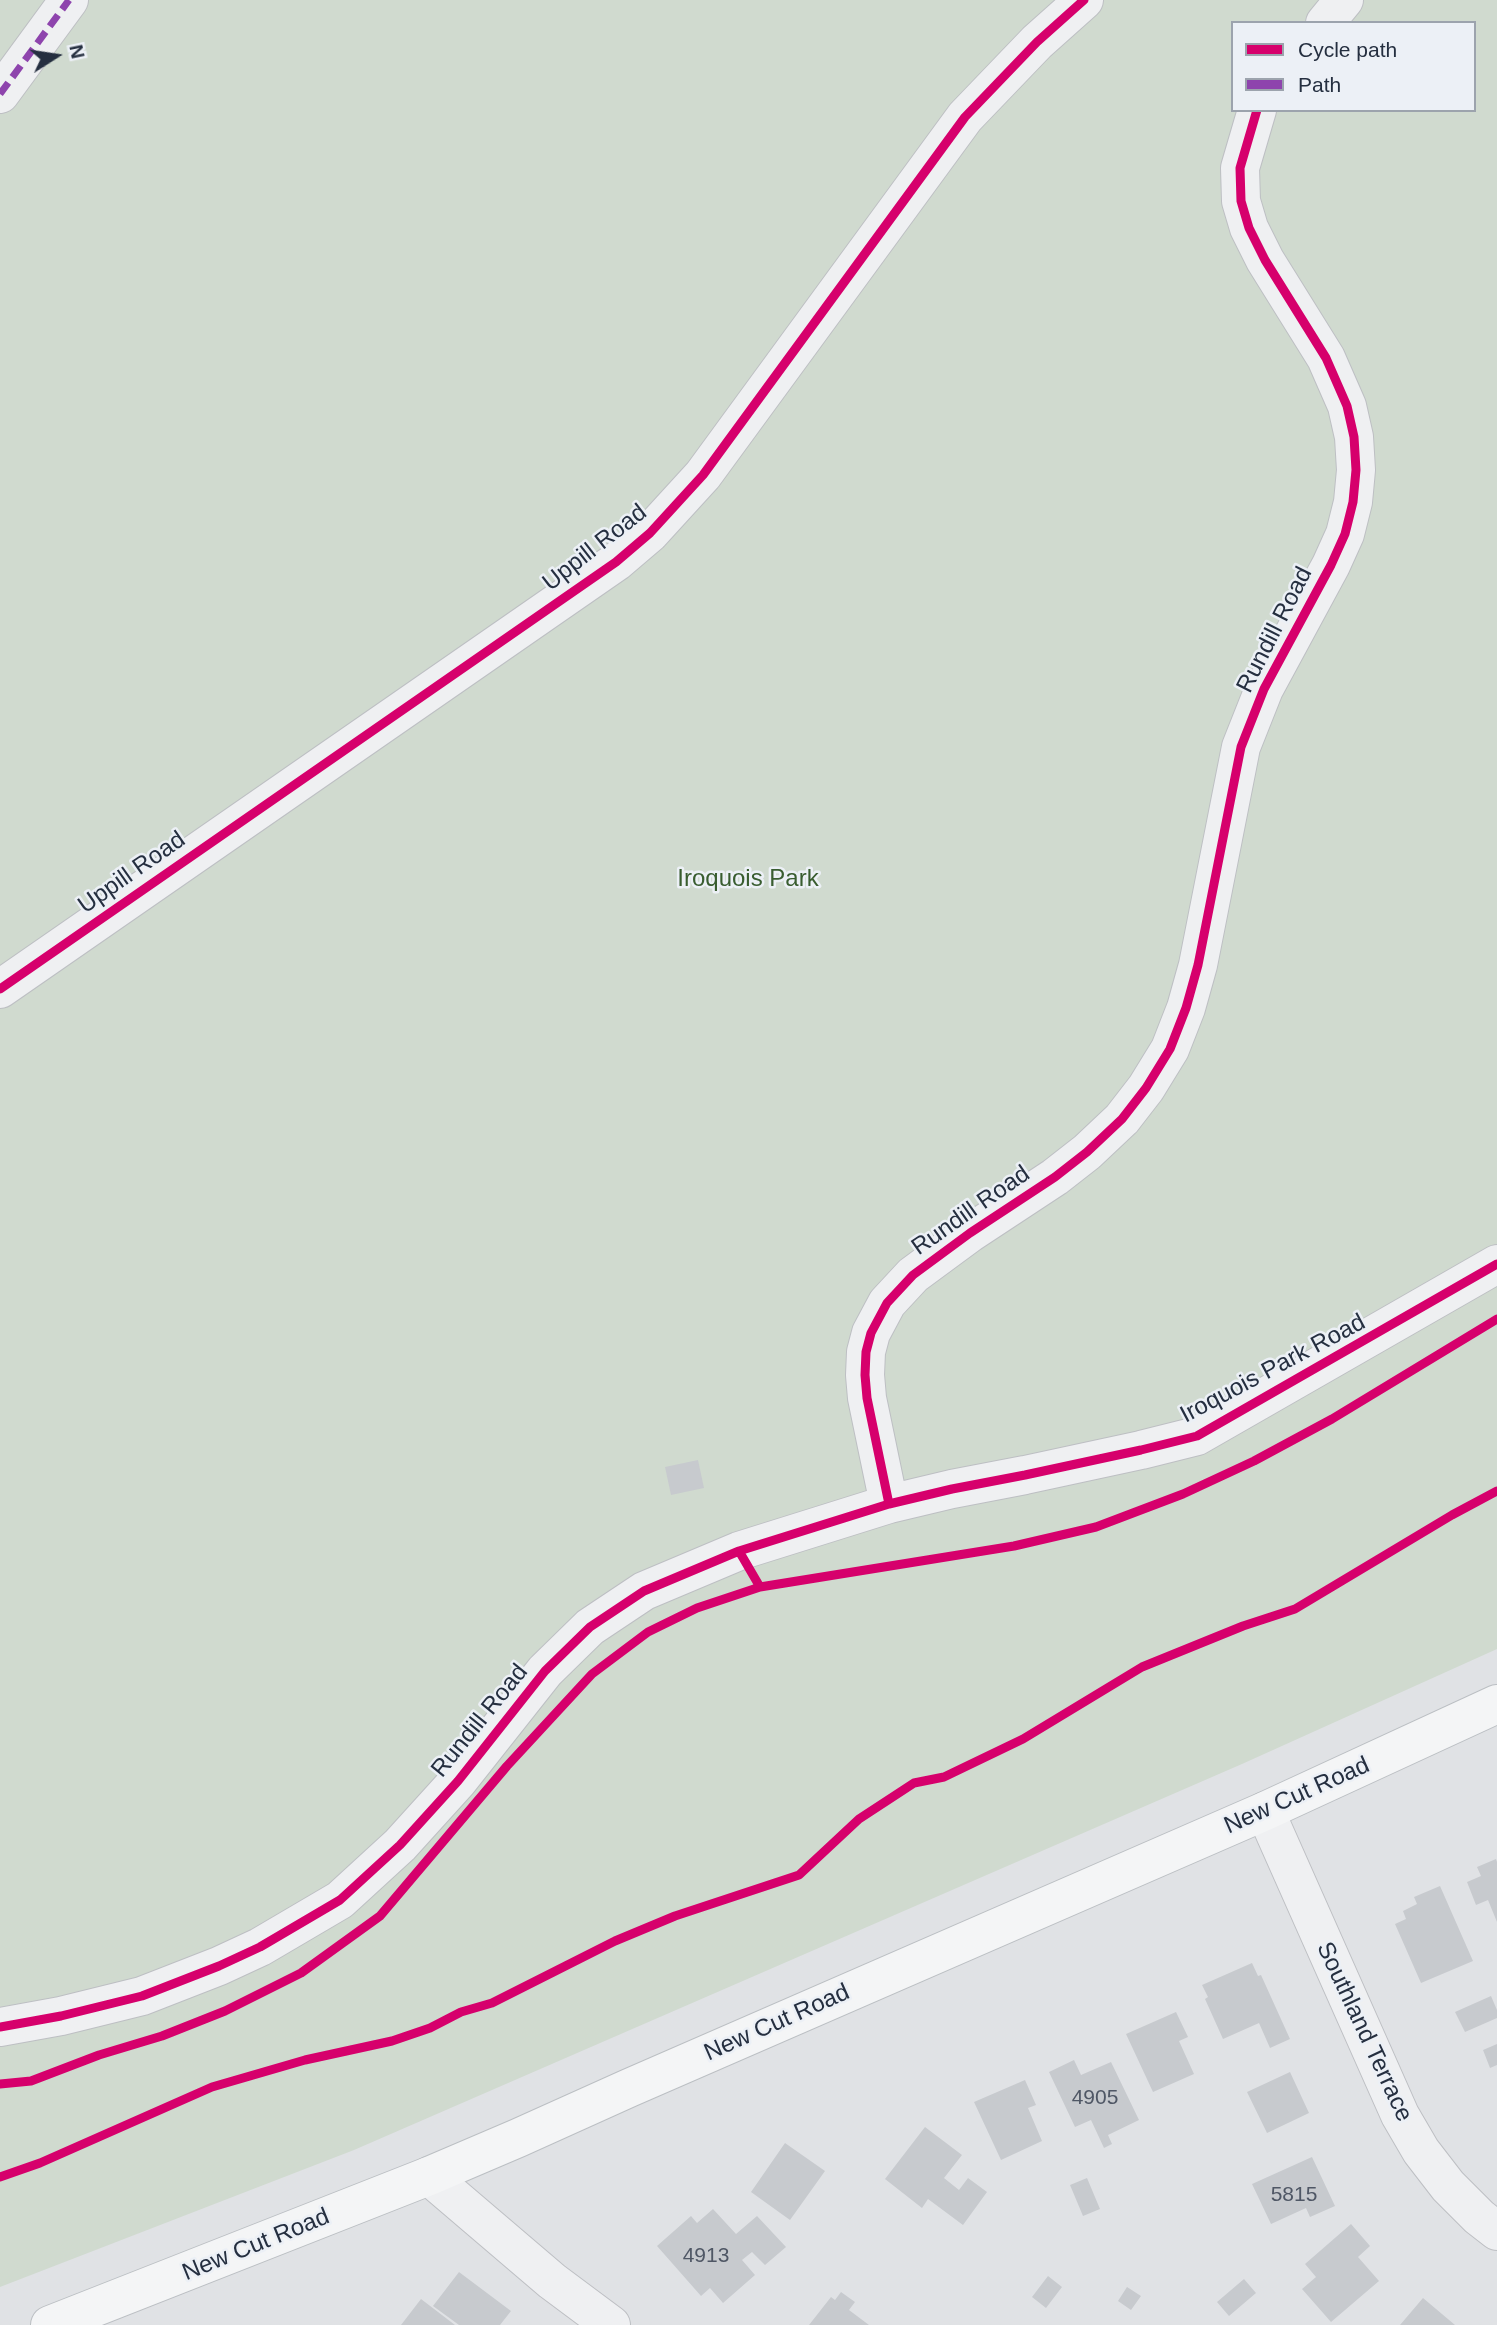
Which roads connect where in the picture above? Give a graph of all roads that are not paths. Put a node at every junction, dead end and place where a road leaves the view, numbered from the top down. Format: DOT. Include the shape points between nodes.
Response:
graph roads {
  1 [pos="69,0"];
  2 [pos="1084,0"];
  3 [pos="1344,0"];
  4 [pos="1327,21"];
  5 [pos="0,94"];
  6 [pos="1256,112"];
  7 [pos="0,989"];
  8 [pos="1497,1264"];
  9 [pos="889,1504"];
  10 [pos="1497,1704"];
  11 [pos="1265,1811"];
  12 [pos="0,2027"];
  13 [pos="429,2176"];
  14 [pos="1497,2231"];
  15 [pos="50,2325"];
  16 [pos="611,2325"];
  1 -- 5 [label="street"];
  2 -- 7 [label="street, Uppill Road" via="965,117 703,475 650,533 616,562"];
  3 -- 4 [label="street"];
  6 -- 9 [label="street, Rundill Road" via="1240,168 1241,201 1265,260 1326,358 1347,406 1356,470 1345,534 1264,689 1241,747 1198,965 1170,1049 1122,1119 1055,1178 913,1275 887,1303 870,1333 867,1398"];
  8 -- 9 [label="street, Iroquois Park Road" via="1197,1436"];
  9 -- 12 [label="street, Rundill Road" via="739,1552 644,1591 612,1611 545,1671 458,1781 340,1900 260,1947 142,1996"];
  10 -- 11 [label="main road, New Cut Road"];
  11 -- 13 [label="main road, New Cut Road"];
  11 -- 14 [label="street, Southland Terrace" via="1400,2115 1447,2186"];
  13 -- 15 [label="main road, New Cut Road"];
  13 -- 16 [label="street"];
}
